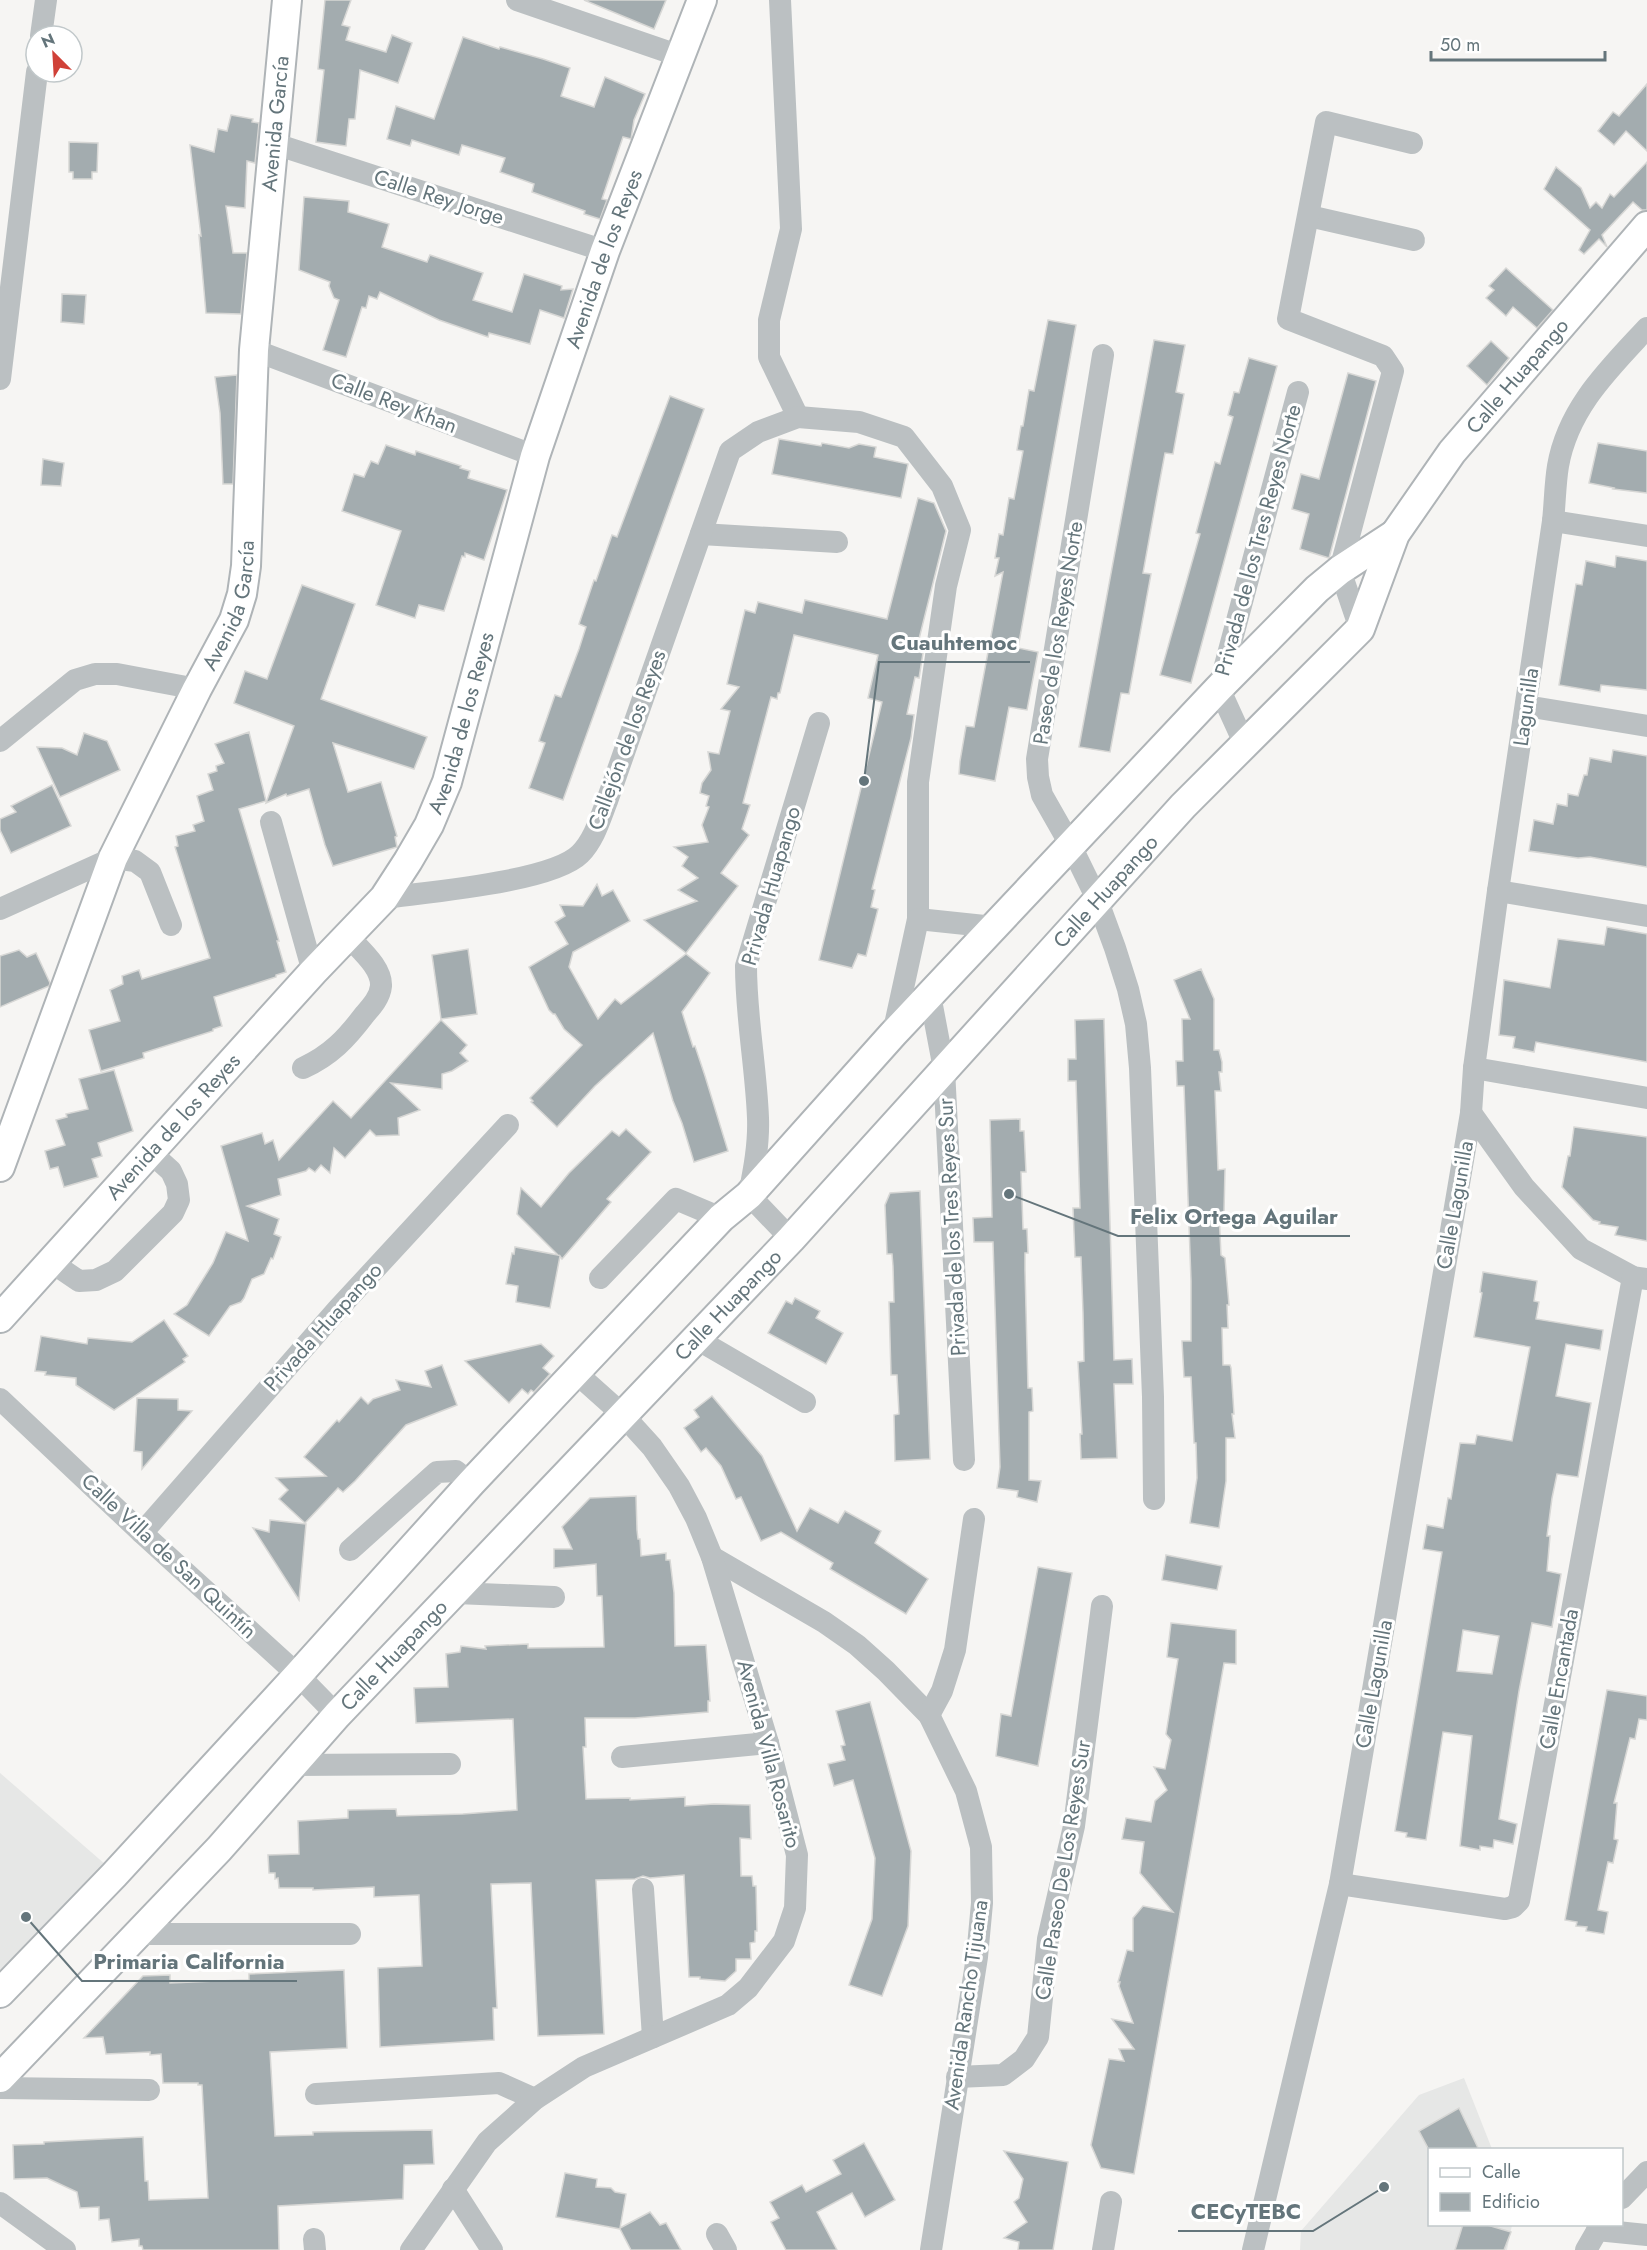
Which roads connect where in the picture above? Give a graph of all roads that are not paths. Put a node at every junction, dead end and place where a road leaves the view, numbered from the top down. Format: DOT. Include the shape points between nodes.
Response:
graph roads {
  1 [pos="46,0"];
  2 [pos="287,0"];
  3 [pos="517,0"];
  4 [pos="702,0"];
  5 [pos="780,0"];
  6 [pos="43,24"];
  7 [pos="680,56"];
  8 [pos="36,84"];
  9 [pos="272,143"];
  10 [pos="1412,143"];
  11 [pos="1309,216"];
  12 [pos="1647,226"];
  13 [pos="1414,240"];
  14 [pos="606,252"];
  15 [pos="1643,338"];
  16 [pos="254,350"];
  17 [pos="1103,355"];
  18 [pos="0,379"];
  19 [pos="1298,392"];
  20 [pos="798,417"];
  21 [pos="535,456"];
  22 [pos="1553,521"];
  23 [pos="700,534"];
  24 [pos="1395,534"];
  25 [pos="1647,536"];
  26 [pos="837,542"];
  27 [pos="1340,570"];
  28 [pos="1360,629"];
  29 [pos="1219,688"];
  30 [pos="197,689"];
  31 [pos="1526,706"];
  32 [pos="819,723"];
  33 [pos="1647,726"];
  34 [pos="0,741"];
  35 [pos="1245,745"];
  36 [pos="271,822"];
  37 [pos="1071,846"];
  38 [pos="113,858"];
  39 [pos="1498,891"];
  40 [pos="384,898"];
  41 [pos="1097,899"];
  42 [pos="0,909"];
  43 [pos="1647,916"];
  44 [pos="918,919"];
  45 [pos="171,925"];
  46 [pos="994,927"];
  47 [pos="348,936"];
  48 [pos="313,972"];
  49 [pos="930,995"];
  50 [pos="893,1034"];
  51 [pos="303,1068"];
  52 [pos="1474,1068"];
  53 [pos="944,1069"];
  54 [pos="1647,1098"];
  55 [pos="1471,1113"];
  56 [pos="508,1125"];
  57 [pos="150,1152"];
  58 [pos="0,1167"];
  59 [pos="749,1196"];
  60 [pos="721,1218"];
  61 [pos="791,1239"];
  62 [pos="51,1262"];
  63 [pos="600,1278"];
  64 [pos="1640,1278"];
  65 [pos="0,1318"];
  66 [pos="695,1338"];
  67 [pos="575,1372"];
  68 [pos="0,1399"];
  69 [pos="805,1402"];
  70 [pos="622,1414"];
  71 [pos="964,1460"];
  72 [pos="471,1483"];
  73 [pos="1154,1499"];
  74 [pos="974,1519"];
  75 [pos="142,1533"];
  76 [pos="350,1550"];
  77 [pos="712,1557"];
  78 [pos="456,1593"];
  79 [pos="554,1597"];
  80 [pos="1102,1606"];
  81 [pos="298,1675"];
  82 [pos="337,1715"];
  83 [pos="929,1715"];
  84 [pos="768,1743"];
  85 [pos="622,1757"];
  86 [pos="450,1764"];
  87 [pos="293,1765"];
  88 [pos="1340,1884"];
  89 [pos="643,1889"];
  90 [pos="140,1934"];
  91 [pos="350,1934"];
  92 [pos="0,1994"];
  93 [pos="653,2037"];
  94 [pos="957,2077"];
  95 [pos="0,2078"];
  96 [pos="0,2088"];
  97 [pos="149,2090"];
  98 [pos="316,2094"];
  99 [pos="534,2099"];
  100 [pos="1647,2172"];
  101 [pos="453,2188"];
  102 [pos="1623,2197"];
  103 [pos="1111,2202"];
  104 [pos="0,2203"];
  105 [pos="1599,2227"];
  106 [pos="1647,2235"];
  107 [pos="476,2240"];
  108 [pos="1647,2241"];
  109 [pos="65,2250"];
  110 [pos="411,2250"];
  111 [pos="492,2250"];
  112 [pos="931,2250"];
  113 [pos="1103,2250"];
  114 [pos="1253,2250"];
  115 [pos="1586,2250"];
  116 [pos="1645,2250"];
  1 -- 6 [label="street"];
  2 -- 9 [label="main road, Avenida García"];
  3 -- 7 [label="street"];
  4 -- 7 [label="main road, Avenida de los Reyes"];
  5 -- 20 [label="street" via="791,229 769,320 769,357"];
  7 -- 14 [label="main road, Avenida de los Reyes"];
  8 -- 18 [label="street"];
  9 -- 14 [label="street, Calle Rey Jorge"];
  9 -- 16 [label="main road, Avenida García"];
  10 -- 11 [label="street" via="1326,122"];
  11 -- 13 [label="street"];
  11 -- 27 [label="street" via="1288,319 1383,356 1393,371"];
  12 -- 24 [label="main road, Calle Huapango" via="1452,452"];
  14 -- 21 [label="main road, Avenida de los Reyes"];
  15 -- 22 [label="street, Lagunilla" via="1594,385 1574,419 1558,465"];
  16 -- 21 [label="street, Calle Rey Khan"];
  16 -- 30 [label="main road, Avenida García" via="242,594 234,620"];
  17 -- 37 [label="street, Paseo de los Reyes Norte" via="1037,759 1042,795"];
  19 -- 29 [label="street, Privada de los Tres Reyes Norte"];
  20 -- 23 [label="street, Callejón de los Reyes" via="758,432 730,452"];
  20 -- 44 [label="street" via="859,422 904,437 942,486 960,530 946,586 918,782"];
  21 -- 40 [label="main road, Avenida de los Reyes" via="447,782 429,825"];
  22 -- 25 [label="street"];
  22 -- 31 [label="street, Lagunilla"];
  23 -- 26 [label="street"];
  23 -- 40 [label="street, Callejón de los Reyes" via="603,812 579,855 529,877"];
  24 -- 27 [label="main road, Calle Huapango"];
  24 -- 28 [label="main road, Calle Huapango"];
  27 -- 28 [label="street"];
  27 -- 29 [label="main road, Calle Huapango"];
  28 -- 35 [label="main road, Calle Huapango"];
  29 -- 35 [label="street"];
  29 -- 37 [label="main road, Calle Huapango"];
  30 -- 34 [label="street" via="117,674 95,674 75,680"];
  30 -- 38 [label="main road, Avenida García"];
  31 -- 33 [label="street"];
  31 -- 39 [label="street, Lagunilla"];
  32 -- 59 [label="street, Privada Huapango" via="746,966 758,1117 757,1154"];
  35 -- 41 [label="main road, Calle Huapango"];
  36 -- 48 [label="street"];
  37 -- 41 [label="street, Paseo de los Reyes Norte"];
  37 -- 46 [label="main road, Calle Huapango"];
  38 -- 42 [label="street"];
  38 -- 45 [label="street" via="135,861 150,872"];
  38 -- 58 [label="main road, Avenida García"];
  39 -- 43 [label="street"];
  39 -- 52 [label="street, Lagunilla"];
  40 -- 47 [label="main road, Avenida de los Reyes"];
  41 -- 53 [label="main road, Calle Huapango"];
  41 -- 73 [label="street" via="1136,1024"];
  44 -- 46 [label="street"];
  44 -- 50 [label="street"];
  46 -- 49 [label="main road, Calle Huapango"];
  47 -- 48 [label="main road, Avenida de los Reyes"];
  47 -- 51 [label="street" via="375,967 381,985 376,1001 346,1040"];
  48 -- 57 [label="main road, Avenida de los Reyes"];
  49 -- 50 [label="main road, Calle Huapango"];
  49 -- 53 [label="street, Privada de los Tres Reyes Sur"];
  50 -- 59 [label="main road, Calle Huapango"];
  52 -- 54 [label="street"];
  52 -- 55 [label="street, Lagunilla"];
  53 -- 61 [label="main road, Calle Huapango"];
  53 -- 71 [label="street, Privada de los Tres Reyes Sur"];
  55 -- 64 [label="street" via="1524,1188 1581,1249"];
  55 -- 88 [label="street, Calle Lagunilla"];
  56 -- 75 [label="street, Privada Huapango" via="337,1310"];
  57 -- 62 [label="main road, Avenida de los Reyes"];
  57 -- 62 [label="street" via="171,1171 177,1184 179,1200 173,1213 114,1271 96,1280 79,1281"];
  59 -- 60 [label="main road, Calle Huapango"];
  59 -- 61 [label="street, Calle Huapango"];
  60 -- 63 [label="street" via="676,1199"];
  60 -- 67 [label="main road, Calle Huapango"];
  61 -- 66 [label="main road, Calle Huapango"];
  62 -- 65 [label="main road, Avenida de los Reyes"];
  64 -- 88 [label="street, Calle Encantada" via="1519,1901 1505,1910"];
  66 -- 69 [label="street"];
  66 -- 70 [label="main road, Calle Huapango"];
  67 -- 70 [label="street, Avenida Villa Rosarito"];
  67 -- 72 [label="main road, Calle Huapango"];
  68 -- 75 [label="street, Calle Villa de San Quintín"];
  70 -- 77 [label="street, Avenida Villa Rosarito" via="652,1447 679,1486"];
  70 -- 78 [label="main road, Calle Huapango"];
  72 -- 76 [label="street" via="456,1471 437,1472"];
  72 -- 81 [label="main road, Calle Huapango"];
  74 -- 83 [label="street" via="955,1650 942,1691"];
  75 -- 81 [label="street, Calle Villa de San Quintín"];
  77 -- 83 [label="street, Avenida Rancho Tijuana" via="857,1645"];
  77 -- 84 [label="street, Avenida Villa Rosarito"];
  78 -- 79 [label="street"];
  78 -- 82 [label="main road, Calle Huapango"];
  80 -- 94 [label="street, Calle Paseo De Los Reyes Sur" via="1074,1826 1048,1939 1038,2037 1024,2059 1003,2075"];
  81 -- 82 [label="street, Calle Villa de San Quintín"];
  81 -- 92 [label="main road, Calle Huapango"];
  82 -- 87 [label="main road, Calle Huapango"];
  83 -- 94 [label="street, Avenida Rancho Tijuana" via="966,1791 981,1847 982,1903 977,1957"];
  84 -- 85 [label="street"];
  84 -- 93 [label="street, Avenida Villa Rosarito" via="797,1856 795,1908 784,1941 748,1988 728,2005"];
  86 -- 87 [label="street"];
  87 -- 90 [label="main road, Calle Huapango"];
  88 -- 114 [label="street, Calle Lagunilla"];
  89 -- 93 [label="street"];
  90 -- 91 [label="street"];
  90 -- 95 [label="main road, Calle Huapango"];
  93 -- 99 [label="street, Avenida Villa Rosarito" via="584,2067"];
  94 -- 112 [label="street, Avenida Rancho Tijuana"];
  96 -- 97 [label="street"];
  98 -- 99 [label="street" via="499,2083"];
  99 -- 101 [label="street, Avenida Villa Rosarito" via="488,2142"];
  100 -- 102 [label="street"];
  101 -- 107 [label="street"];
  101 -- 110 [label="street, Avenida Villa Rosarito"];
  103 -- 113 [label="street"];
  104 -- 109 [label="street"];
  105 -- 106 [label="street"];
  105 -- 115 [label="street"];
  107 -- 111 [label="street"];
  108 -- 116 [label="street"];
}
